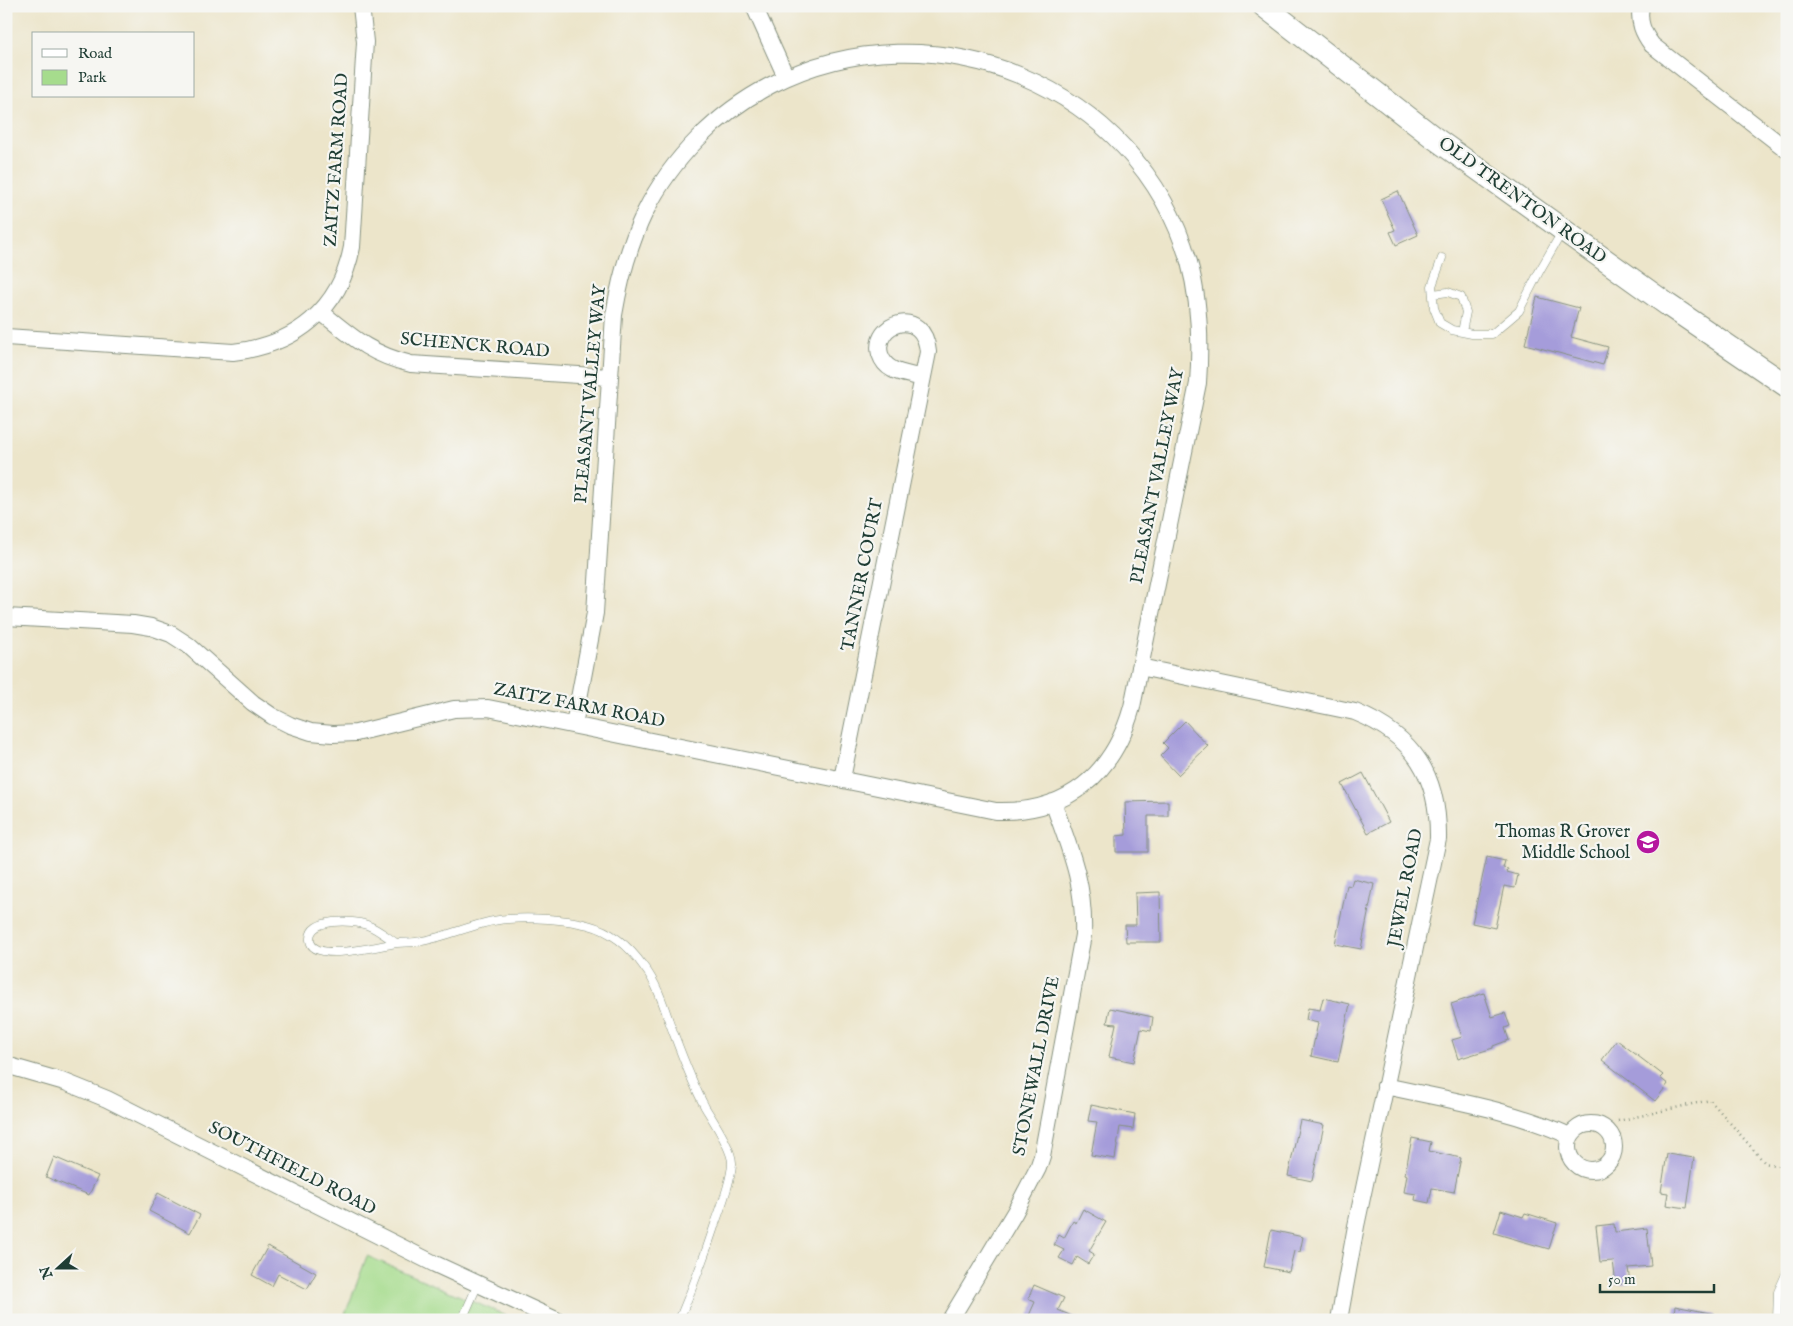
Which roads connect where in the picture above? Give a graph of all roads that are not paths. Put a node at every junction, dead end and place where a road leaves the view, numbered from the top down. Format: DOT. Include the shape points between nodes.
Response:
graph roads {
  1 [pos="361,6"];
  2 [pos="754,6"];
  3 [pos="1264,6"];
  4 [pos="1641,6"];
  5 [pos="786,77"];
  6 [pos="1787,150"];
  7 [pos="1563,230"];
  8 [pos="1442,258"];
  9 [pos="1433,294"];
  10 [pos="321,312"];
  11 [pos="1462,332"];
  12 [pos="6,337"];
  13 [pos="609,377"];
  14 [pos="922,378"];
  15 [pos="1787,386"];
  16 [pos="6,618"];
  17 [pos="1140,667"];
  18 [pos="574,724"];
  19 [pos="842,779"];
  20 [pos="1053,802"];
  21 [pos="396,943"];
  22 [pos="6,1065"];
  23 [pos="1385,1086"];
  24 [pos="1570,1136"];
  25 [pos="1787,1272"];
  26 [pos="478,1284"];
  27 [pos="462,1320"];
  28 [pos="556,1320"];
  29 [pos="679,1320"];
  30 [pos="950,1320"];
  31 [pos="1339,1320"];
  32 [pos="1777,1320"];
  1 -- 10 [label="street, ZAITZ FARM ROAD" via="365,42 352,247 343,278"];
  2 -- 5 [label="street"];
  3 -- 7 [label="main road, OLD TRENTON ROAD" via="1433,137"];
  4 -- 6 [label="street" via="1640,23 1652,45"];
  5 -- 13 [label="street, PLEASANT VALLEY WAY" via="726,112 687,150 661,184 645,212 621,277"];
  5 -- 17 [label="street, PLEASANT VALLEY WAY" via="844,58 874,53 947,54 1005,69 1067,99 1094,119 1138,164 1163,201 1178,233 1197,296 1201,352 1198,382"];
  7 -- 11 [label="lane" via="1519,311 1492,334"];
  7 -- 15 [label="main road, OLD TRENTON ROAD"];
  8 -- 9 [label="lane" via="1432,286"];
  9 -- 11 [label="lane" via="1440,323"];
  9 -- 11 [label="lane" via="1448,292 1461,297 1466,312"];
  10 -- 12 [label="street, ZAITZ FARM ROAD" via="291,336 252,350 233,352"];
  10 -- 13 [label="street, SCHENCK ROAD" via="372,351 412,364"];
  13 -- 18 [label="street, PLEASANT VALLEY WAY" via="594,613"];
  14 -- 19 [label="street, TANNER COURT"];
  16 -- 18 [label="street, ZAITZ FARM ROAD" via="133,624 170,634 188,645 272,716 311,732 356,733 454,709 488,708"];
  17 -- 20 [label="street, PLEASANT VALLEY WAY" via="1132,707 1118,745 1091,779 1073,793"];
  17 -- 23 [label="street, JEWEL ROAD" via="1354,712 1393,732 1421,764 1436,800 1438,840"];
  18 -- 19 [label="street, ZAITZ FARM ROAD"];
  19 -- 20 [label="street, ZAITZ FARM ROAD" via="996,811 1032,809"];
  20 -- 30 [label="street, STONEWALL DRIVE" via="1076,868 1084,927 1042,1156 1015,1212"];
  21 -- 21 [label="lane" via="335,952 319,951 312,946 310,939 317,925 358,922"];
  21 -- 29 [label="lane" via="421,941 500,920 554,920 589,925 615,936 646,969 662,1000 692,1081 721,1134 732,1163 699,1273"];
  22 -- 26 [label="street, SOUTHFIELD ROAD" via="65,1082 107,1099"];
  23 -- 24 [label="street" via="1495,1109"];
  23 -- 31 [label="street, JEWEL ROAD"];
  25 -- 32 [label="lane" via="1778,1292"];
  26 -- 27 [label="lane"];
  26 -- 28 [label="street, SOUTHFIELD ROAD"];
}
